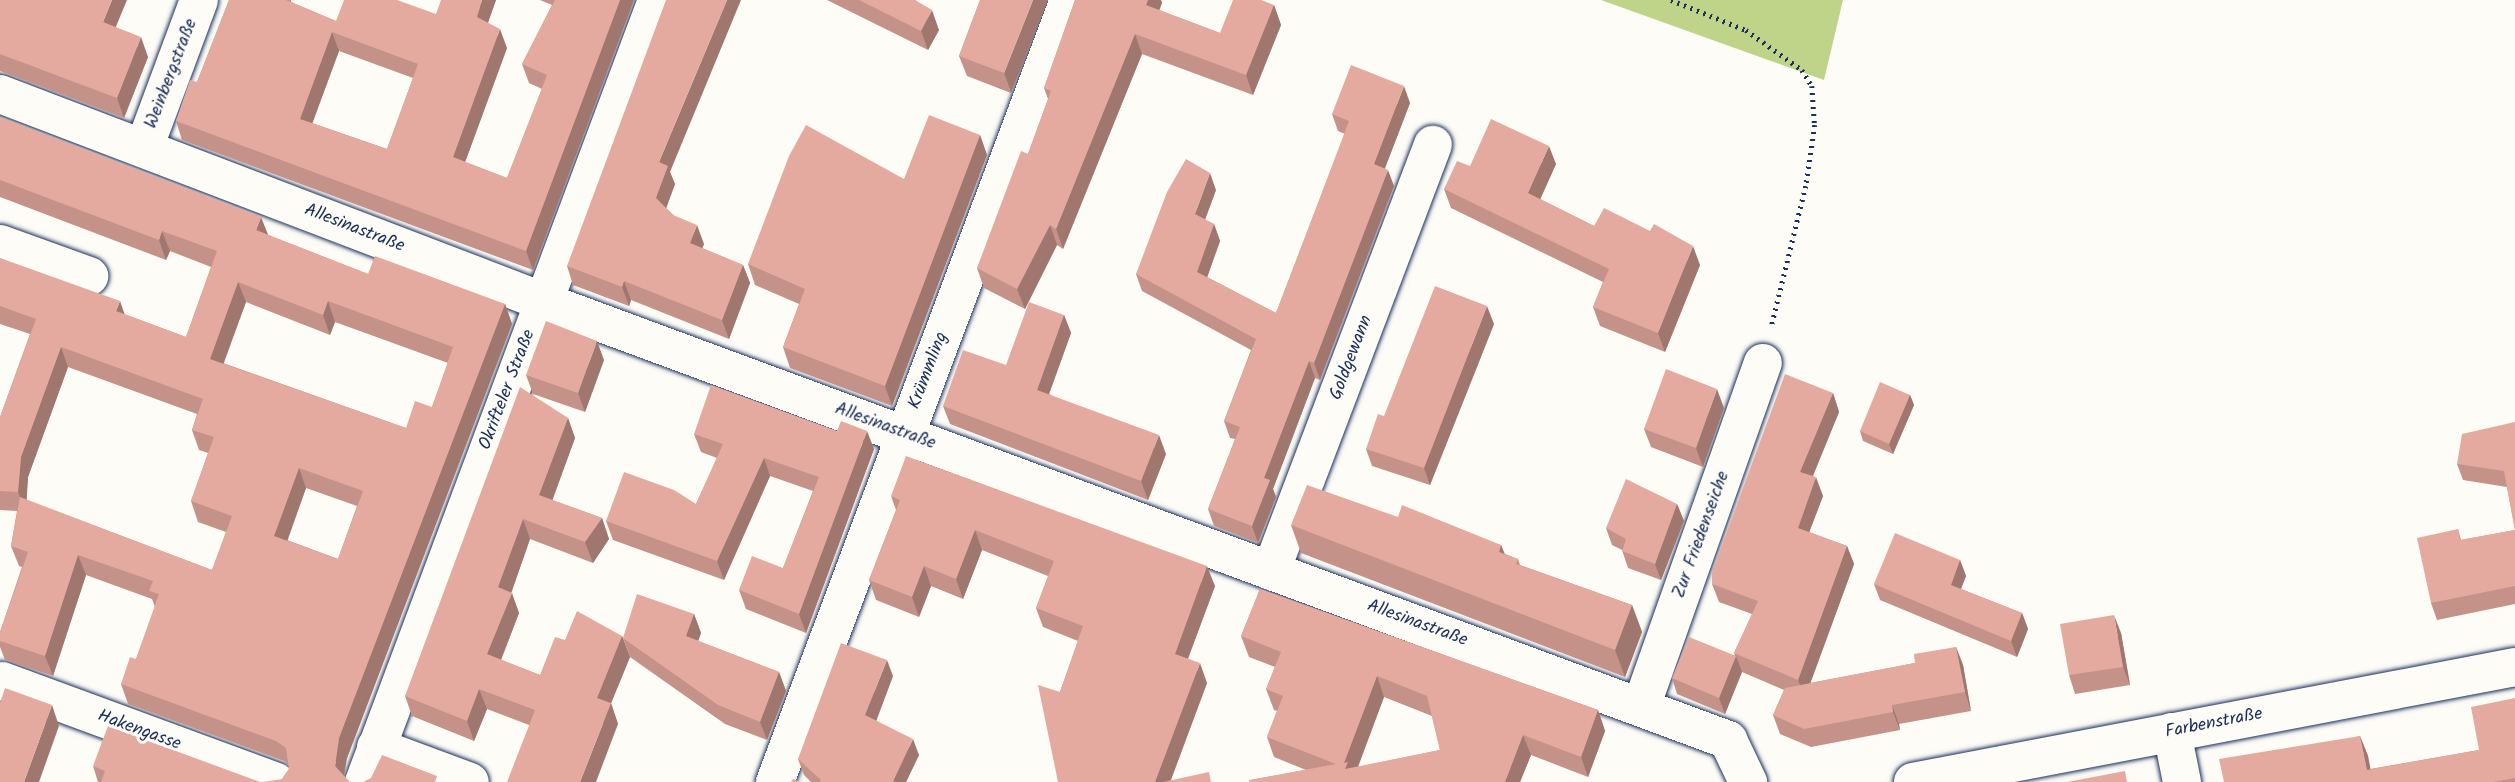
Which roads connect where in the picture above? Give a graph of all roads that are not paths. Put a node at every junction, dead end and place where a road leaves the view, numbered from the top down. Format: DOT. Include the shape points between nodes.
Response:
graph roads {
  1 [pos="200,0"];
  2 [pos="656,0"];
  3 [pos="1069,0"];
  4 [pos="0,94"];
  5 [pos="1433,145"];
  6 [pos="144,148"];
  7 [pos="0,244"];
  8 [pos="89,276"];
  9 [pos="542,301"];
  10 [pos="1763,363"];
  11 [pos="906,435"];
  12 [pos="1271,571"];
  13 [pos="2515,667"];
  14 [pos="2,681"];
  15 [pos="1640,707"];
  16 [pos="2172,732"];
  17 [pos="376,747"];
  18 [pos="276,782"];
  19 [pos="364,782"];
  20 [pos="470,782"];
  21 [pos="775,782"];
  22 [pos="1748,782"];
  23 [pos="1913,782"];
  24 [pos="2182,782"];
  1 -- 6 [label="street, Weinbergstraße"];
  2 -- 9 [label="street, Okrifteler Straße"];
  3 -- 11 [label="street, Krümmling"];
  4 -- 6 [label="street, Allesinastraße"];
  5 -- 12 [label="street, Goldgewann"];
  6 -- 9 [label="street, Allesinastraße"];
  7 -- 8 [label="street"];
  9 -- 11 [label="street, Allesinastraße"];
  9 -- 17 [label="street, Okrifteler Straße"];
  10 -- 15 [label="street, Zur Friedenseiche"];
  11 -- 12 [label="street, Allesinastraße"];
  11 -- 21 [label="street, Krümmling"];
  12 -- 15 [label="street, Allesinastraße"];
  13 -- 16 [label="street, Farbenstraße"];
  14 -- 18 [label="street, Hakengasse"];
  15 -- 22 [label="street, Allesinastraße" via="1728,740"];
  16 -- 23 [label="street, Farbenstraße"];
  16 -- 24 [label="street"];
  17 -- 19 [label="street, Okrifteler Straße"];
  17 -- 20 [label="street"];
}
